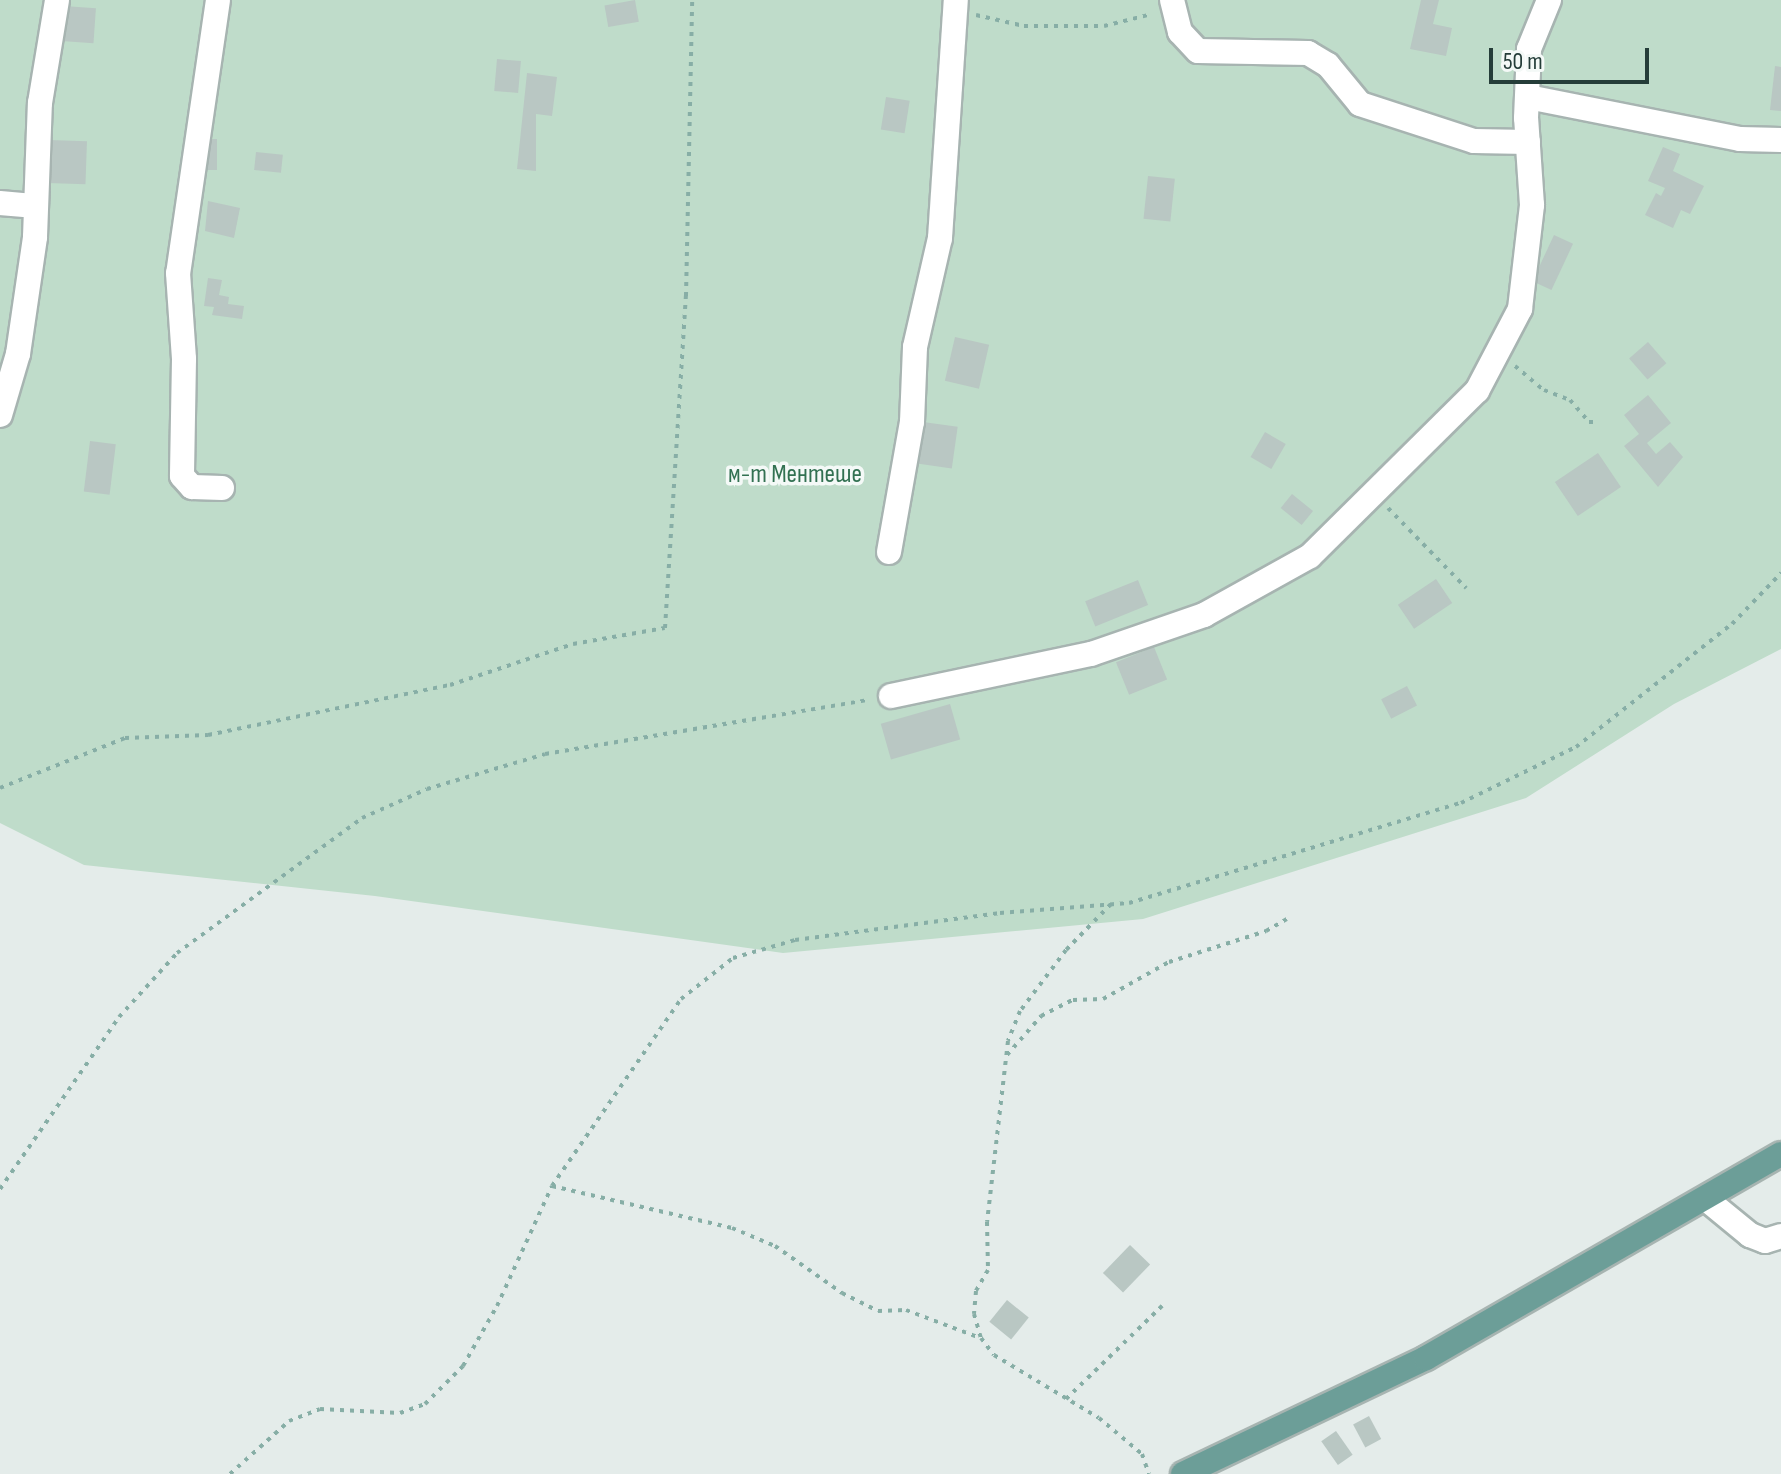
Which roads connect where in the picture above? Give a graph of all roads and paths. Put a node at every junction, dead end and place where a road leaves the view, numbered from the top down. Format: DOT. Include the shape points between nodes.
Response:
graph roads {
  1 [pos="57,0"];
  2 [pos="218,0"];
  3 [pos="692,0"];
  4 [pos="956,0"];
  5 [pos="1549,0"];
  6 [pos="1172,2"];
  7 [pos="956,26"];
  8 [pos="1528,97"];
  9 [pos="1781,140"];
  10 [pos="1528,142"];
  11 [pos="0,203"];
  12 [pos="36,206"];
  13 [pos="1495,356"];
  14 [pos="0,415"];
  15 [pos="1599,422"];
  16 [pos="222,488"];
  17 [pos="1375,495"];
  18 [pos="889,552"];
  19 [pos="1781,573"];
  20 [pos="1466,588"];
  21 [pos="891,696"];
  22 [pos="0,788"];
  23 [pos="1111,904"];
  24 [pos="1287,919"];
  25 [pos="1005,1056"];
  26 [pos="1781,1154"];
  27 [pos="552,1186"];
  28 [pos="0,1189"];
  29 [pos="1706,1199"];
  30 [pos="1781,1236"];
  31 [pos="1162,1306"];
  32 [pos="981,1338"];
  33 [pos="1066,1399"];
  34 [pos="230,1474"];
  35 [pos="1149,1474"];
  36 [pos="1183,1474"];
  1 -- 12 [label="street" via="40,103"];
  2 -- 16 [label="street" via="178,273 184,359 182,476 192,487"];
  3 -- 22 [label="path" via="686,296 665,628 573,644 450,685 208,735 125,738"];
  4 -- 7 [label="street"];
  5 -- 8 [label="street" via="1529,49"];
  6 -- 7 [label="path" via="1146,17 1104,26 1024,26 977,14"];
  6 -- 10 [label="street" via="1180,32 1198,51 1308,53 1328,65 1360,104 1474,141"];
  7 -- 18 [label="street" via="940,238 915,347 912,422"];
  8 -- 9 [label="street" via="1740,139"];
  8 -- 10 [label="street"];
  10 -- 13 [label="street" via="1532,205 1520,309"];
  11 -- 12 [label="street"];
  12 -- 14 [label="street" via="18,354"];
  13 -- 15 [label="path" via="1525,371 1544,390 1570,400 1589,422"];
  13 -- 17 [label="street" via="1477,391"];
  17 -- 20 [label="path"];
  17 -- 21 [label="street" via="1310,556 1204,615 1091,654"];
  19 -- 23 [label="path" via="1732,624 1576,747 1504,785 1207,883"];
  21 -- 28 [label="path" via="545,754 427,789 362,818 177,953 119,1017"];
  23 -- 25 [label="path" via="1066,950 1020,1011"];
  23 -- 27 [label="path" via="795,940 733,958 681,999"];
  24 -- 25 [label="path" via="1266,931 1169,962 1103,999 1073,1000 1041,1016"];
  25 -- 32 [label="path" via="987,1222 988,1270 976,1291 974,1314"];
  26 -- 29 [label="main road"];
  27 -- 32 [label="path" via="732,1228 775,1246 878,1311 906,1310"];
  27 -- 34 [label="path" via="470,1354 425,1404 400,1413 320,1409 289,1421"];
  29 -- 30 [label="street" via="1750,1235 1765,1241"];
  29 -- 36 [label="main road" via="1426,1358"];
  31 -- 33 [label="path"];
  32 -- 33 [label="path" via="994,1355"];
  33 -- 35 [label="path" via="1142,1454"];
}
